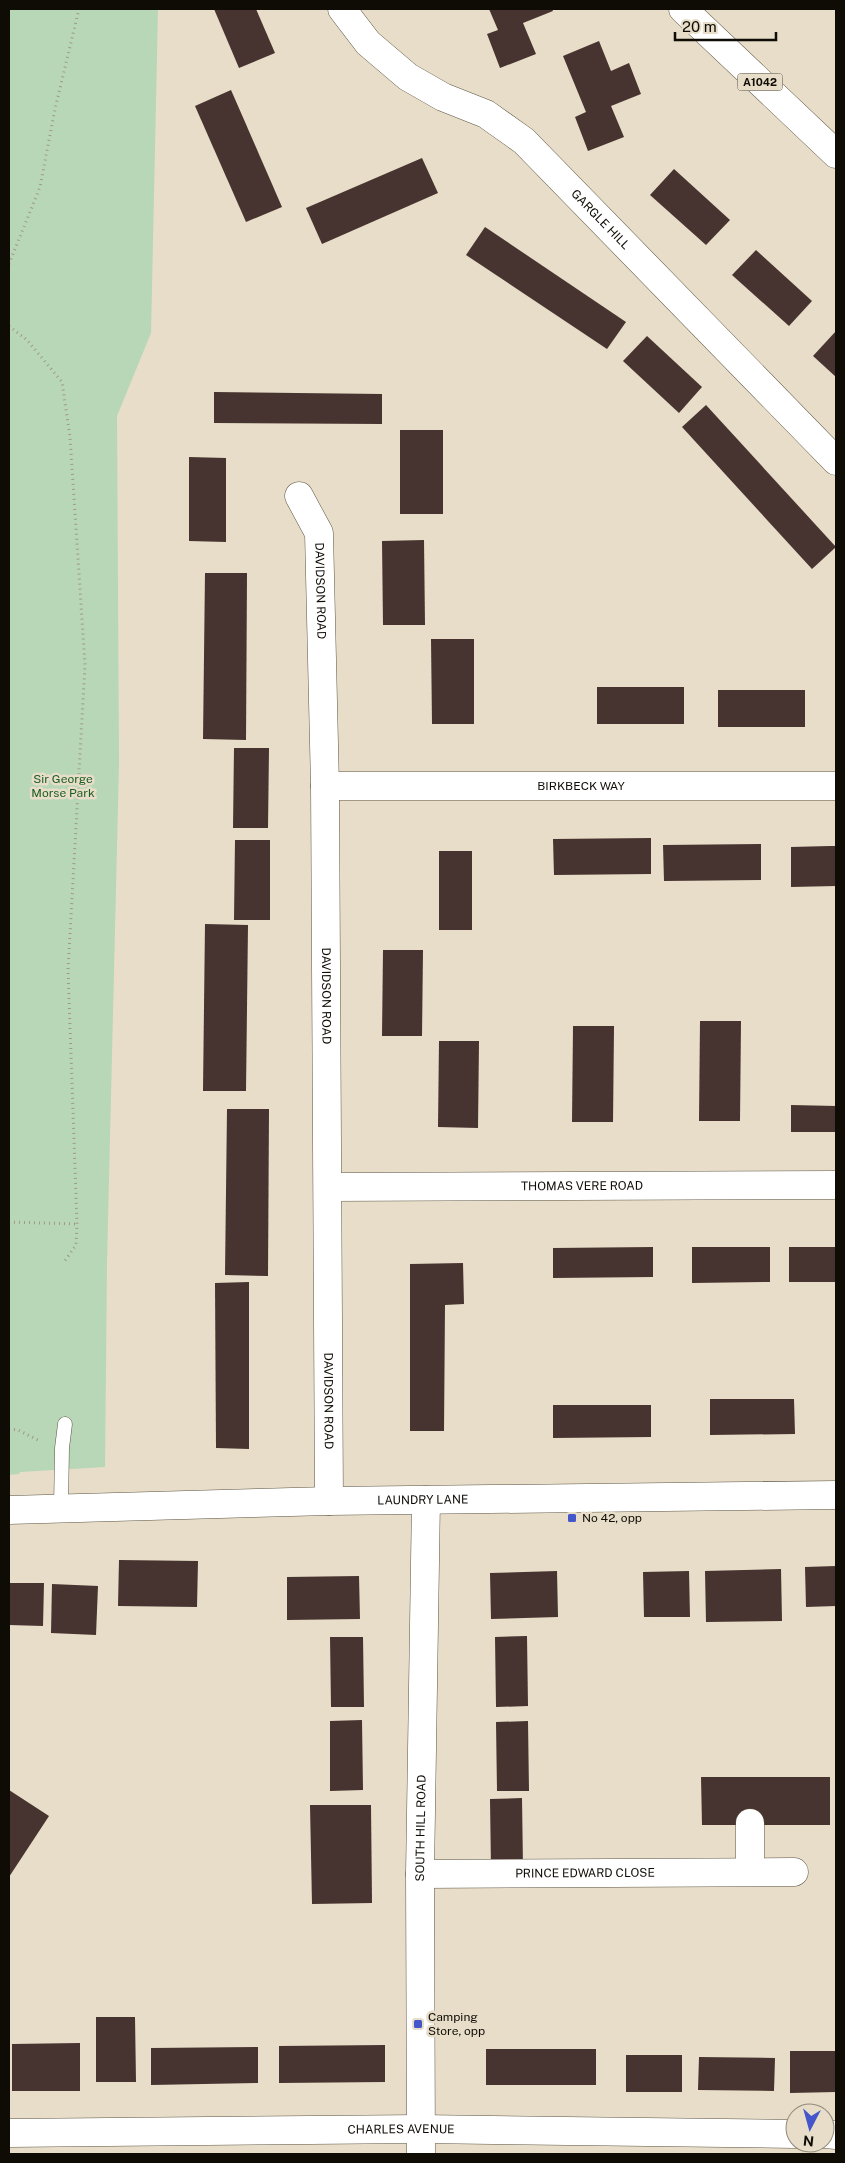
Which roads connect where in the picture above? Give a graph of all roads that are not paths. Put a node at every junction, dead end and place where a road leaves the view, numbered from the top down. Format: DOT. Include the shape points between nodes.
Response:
graph roads {
  1 [pos="342,9"];
  2 [pos="683,9"];
  3 [pos="836,154"];
  4 [pos="836,461"];
  5 [pos="299,496"];
  6 [pos="325,786"];
  7 [pos="836,786"];
  8 [pos="836,1185"];
  9 [pos="328,1188"];
  10 [pos="65,1424"];
  11 [pos="836,1495"];
  12 [pos="426,1500"];
  13 [pos="329,1501"];
  14 [pos="61,1506"];
  15 [pos="9,1510"];
  16 [pos="750,1823"];
  17 [pos="750,1872"];
  18 [pos="794,1872"];
  19 [pos="420,1874"];
  20 [pos="9,2133"];
  21 [pos="785,2134"];
  22 [pos="421,2142"];
  1 -- 4 [label="main road, GARGLE HILL" via="368,43 408,77 443,97 486,114 524,141"];
  2 -- 3 [label="main road, A1042"];
  5 -- 6 [label="main road, DAVIDSON ROAD" via="319,533"];
  6 -- 7 [label="main road, BIRKBECK WAY"];
  6 -- 9 [label="main road, DAVIDSON ROAD"];
  8 -- 9 [label="main road, THOMAS VERE ROAD"];
  9 -- 13 [label="main road, DAVIDSON ROAD"];
  10 -- 14 [label="lane"];
  11 -- 12 [label="main road, LAUNDRY LANE"];
  12 -- 13 [label="main road, LAUNDRY LANE"];
  12 -- 19 [label="main road, SOUTH HILL ROAD"];
  13 -- 14 [label="main road, LAUNDRY LANE"];
  14 -- 15 [label="main road, LAUNDRY LANE"];
  16 -- 17 [label="main road"];
  17 -- 18 [label="main road, PRINCE EDWARD CLOSE"];
  17 -- 19 [label="main road, PRINCE EDWARD CLOSE"];
  19 -- 22 [label="main road, SOUTH HILL ROAD"];
  20 -- 22 [label="main road, CHARLES AVENUE"];
  21 -- 22 [label="main road, CHARLES AVENUE"];
}
